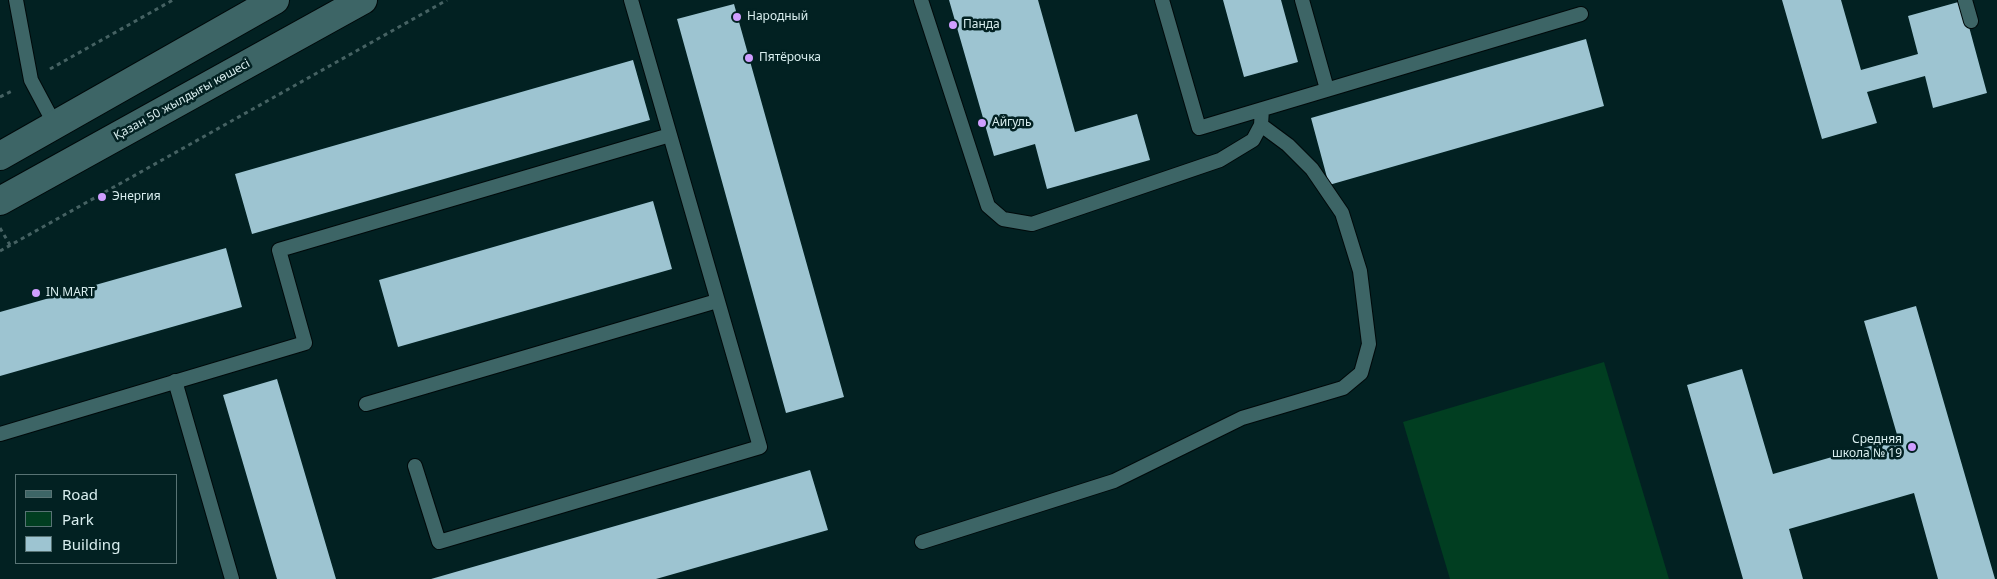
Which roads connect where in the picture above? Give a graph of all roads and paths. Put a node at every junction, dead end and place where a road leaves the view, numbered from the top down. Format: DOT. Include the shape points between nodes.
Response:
graph roads {
  1 [pos="16,0"];
  2 [pos="173,0"];
  3 [pos="276,0"];
  4 [pos="363,0"];
  5 [pos="448,0"];
  6 [pos="631,0"];
  7 [pos="921,0"];
  8 [pos="1162,0"];
  9 [pos="1302,0"];
  10 [pos="1965,0"];
  11 [pos="1581,14"];
  12 [pos="1971,21"];
  13 [pos="31,80"];
  14 [pos="1327,89"];
  15 [pos="0,97"];
  16 [pos="1262,108"];
  17 [pos="55,125"];
  18 [pos="1261,125"];
  19 [pos="670,135"];
  20 [pos="0,156"];
  21 [pos="0,201"];
  22 [pos="0,228"];
  23 [pos="10,245"];
  24 [pos="0,251"];
  25 [pos="717,301"];
  26 [pos="175,381"];
  27 [pos="366,404"];
  28 [pos="0,434"];
  29 [pos="415,466"];
  30 [pos="922,542"];
  31 [pos="232,579"];
  1 -- 13 [label="lane"];
  2 -- 13 [label="path"];
  3 -- 17 [label="street"];
  4 -- 21 [label="street, Қазан 50 жылдығы көшесі"];
  5 -- 23 [label="path"];
  6 -- 19 [label="lane"];
  7 -- 18 [label="lane" via="988,206 1003,219 1032,224 1220,160 1252,140"];
  8 -- 16 [label="lane" via="1199,128"];
  9 -- 14 [label="lane"];
  10 -- 12 [label="lane"];
  11 -- 14 [label="lane"];
  13 -- 15 [label="path"];
  13 -- 17 [label="lane"];
  14 -- 16 [label="lane"];
  16 -- 18 [label="lane"];
  17 -- 20 [label="street"];
  18 -- 30 [label="lane" via="1288,145 1312,170 1342,213 1360,271 1369,344 1361,372 1343,388 1242,418 1114,481"];
  19 -- 25 [label="lane"];
  19 -- 26 [label="lane" via="280,250 305,343"];
  22 -- 23 [label="path"];
  23 -- 24 [label="path"];
  25 -- 27 [label="lane"];
  25 -- 29 [label="lane" via="760,447 439,542"];
  26 -- 28 [label="lane"];
  26 -- 31 [label="lane"];
}
